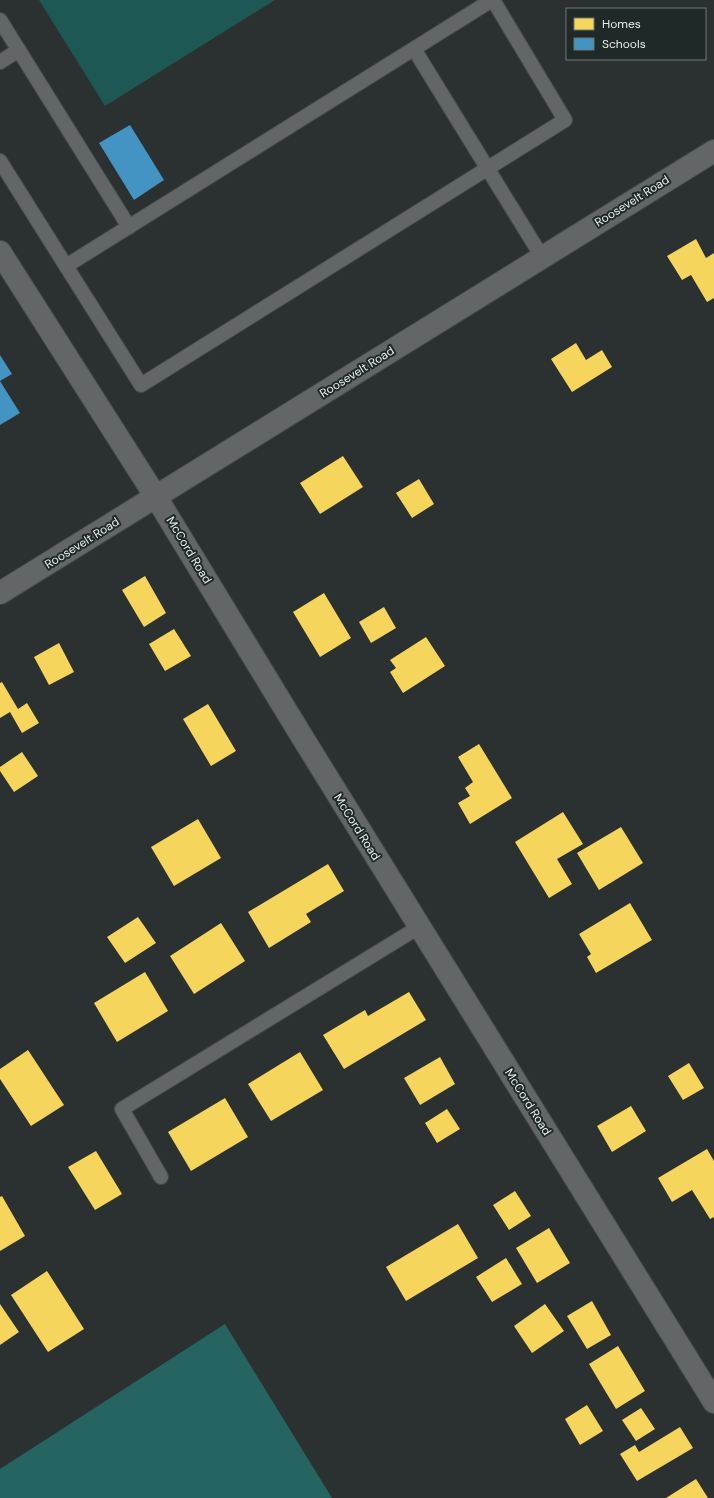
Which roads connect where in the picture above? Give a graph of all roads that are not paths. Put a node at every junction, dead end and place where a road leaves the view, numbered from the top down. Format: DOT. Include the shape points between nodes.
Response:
graph roads {
  1 [pos="492,0"];
  2 [pos="0,20"];
  3 [pos="414,49"];
  4 [pos="19,50"];
  5 [pos="0,62"];
  6 [pos="714,151"];
  7 [pos="0,161"];
  8 [pos="487,167"];
  9 [pos="129,227"];
  10 [pos="0,252"];
  11 [pos="542,257"];
  12 [pos="66,266"];
  13 [pos="156,497"];
  14 [pos="0,593"];
  15 [pos="420,927"];
  16 [pos="161,1177"];
  17 [pos="714,1402"];
  1 -- 3 [label="lane"];
  1 -- 8 [label="lane" via="565,120"];
  2 -- 4 [label="lane"];
  3 -- 8 [label="lane"];
  3 -- 9 [label="lane"];
  4 -- 5 [label="lane"];
  4 -- 9 [label="lane"];
  6 -- 11 [label="street, Roosevelt Road"];
  7 -- 12 [label="lane"];
  8 -- 11 [label="lane"];
  8 -- 12 [label="lane" via="141,385"];
  9 -- 12 [label="lane"];
  10 -- 13 [label="street, McCord Road"];
  11 -- 13 [label="street, Roosevelt Road"];
  13 -- 14 [label="street, Roosevelt Road"];
  13 -- 15 [label="street, McCord Road"];
  15 -- 16 [label="lane" via="122,1109"];
  15 -- 17 [label="street, McCord Road"];
}
